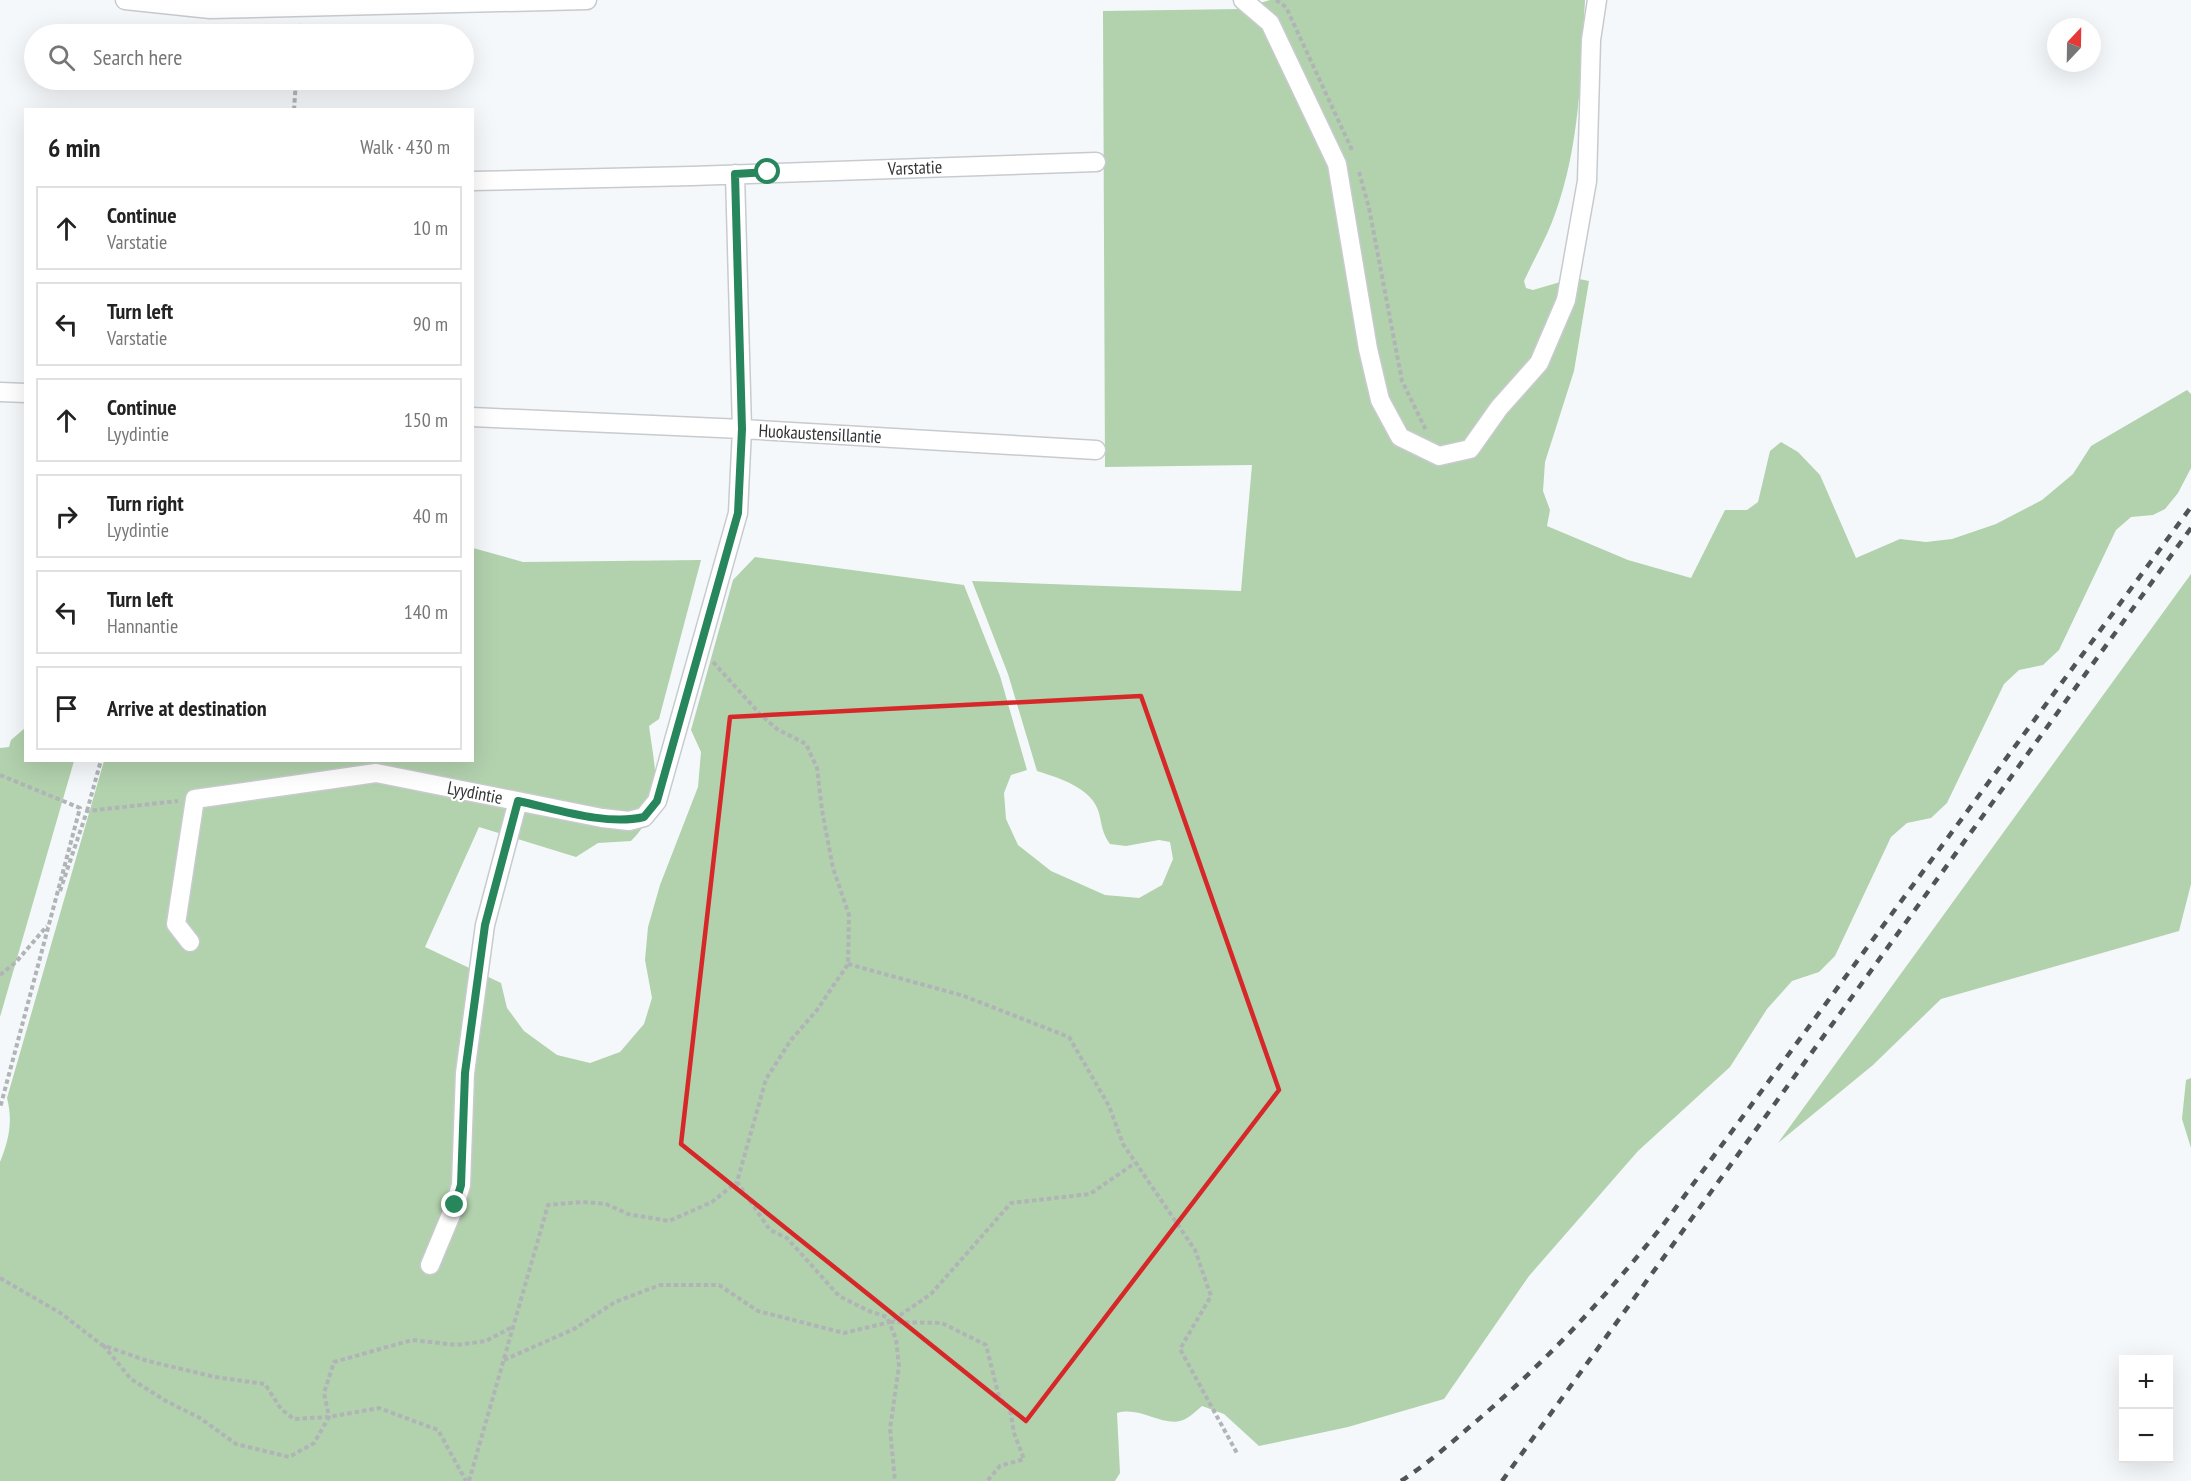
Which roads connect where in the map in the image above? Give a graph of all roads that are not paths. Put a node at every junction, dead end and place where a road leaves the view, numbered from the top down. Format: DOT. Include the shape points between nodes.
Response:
graph roads {
  1 [pos="125,0"];
  2 [pos="587,0"];
  3 [pos="1243,0"];
  4 [pos="1597,0"];
  5 [pos="472,2"];
  6 [pos="1096,162"];
  7 [pos="735,174"];
  8 [pos="474,181"];
  9 [pos="0,392"];
  10 [pos="24,393"];
  11 [pos="474,417"];
  12 [pos="742,429"];
  13 [pos="1096,450"];
  14 [pos="518,801"];
  15 [pos="190,942"];
  16 [pos="430,1265"];
  1 -- 5 [label="street" via="210,9"];
  2 -- 5 [label="street"];
  3 -- 4 [label="street" via="1270,23 1337,164 1380,400 1400,437 1439,456 1470,449 1499,408 1539,363 1566,300 1587,181 1591,40"];
  6 -- 7 [label="street, Varstatie"];
  7 -- 8 [label="street, Varstatie"];
  7 -- 12 [label="street"];
  9 -- 10 [label="street"];
  11 -- 12 [label="street, Huokaustensillantie"];
  12 -- 13 [label="street, Huokaustensillantie"];
  12 -- 14 [label="street, Lyydintie" via="738,513 657,801 644,817 629,821"];
  14 -- 15 [label="street, Lyydintie" via="376,773 195,799 176,924"];
  14 -- 16 [label="street" via="485,925 465,1073 461,1185"];
}
